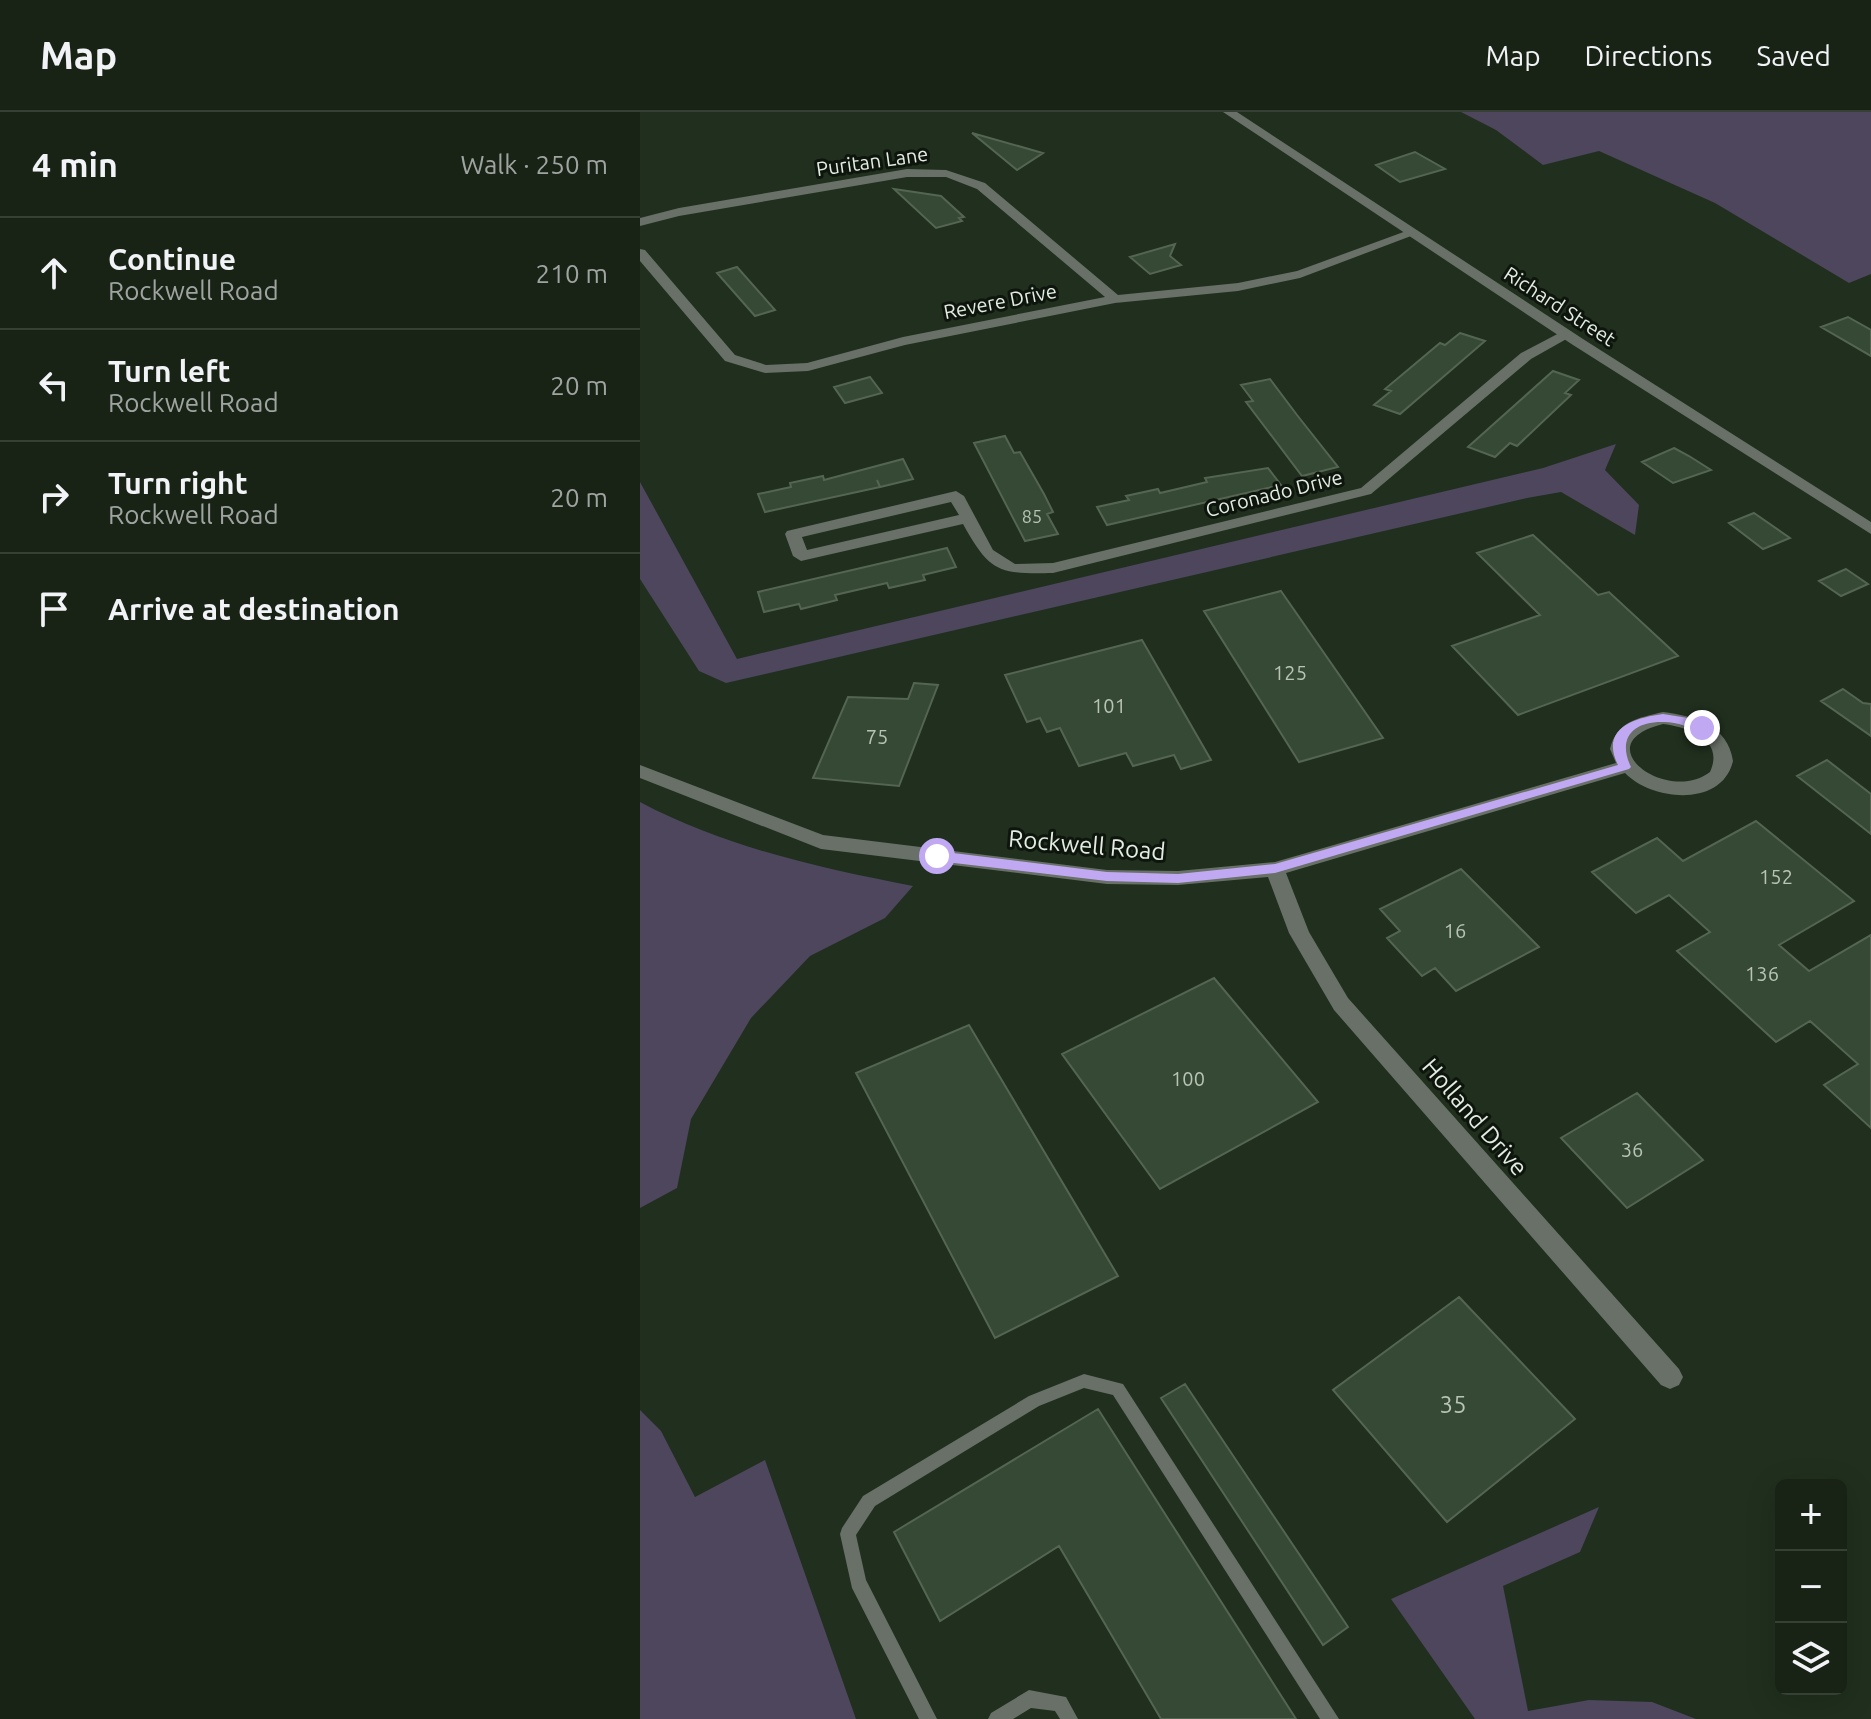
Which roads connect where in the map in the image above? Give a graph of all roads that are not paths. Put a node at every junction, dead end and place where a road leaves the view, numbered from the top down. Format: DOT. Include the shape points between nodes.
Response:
graph roads {
  1 [pos="1229,112"];
  2 [pos="640,222"];
  3 [pos="1413,233"];
  4 [pos="640,253"];
  5 [pos="1115,299"];
  6 [pos="1565,334"];
  7 [pos="968,518"];
  8 [pos="1871,529"];
  9 [pos="1625,767"];
  10 [pos="640,771"];
  11 [pos="1275,869"];
  12 [pos="1670,1377"];
  13 [pos="928,1719"];
  14 [pos="997,1719"];
  15 [pos="1069,1719"];
  16 [pos="1330,1719"];
  1 -- 3 [label="street, Richard Street"];
  2 -- 5 [label="street, Puritan Lane" via="907,173 962,174"];
  3 -- 5 [label="street, Revere Drive" via="1300,274 1238,287"];
  3 -- 6 [label="street, Richard Street"];
  4 -- 5 [label="street, Revere Drive" via="730,358 765,369 808,367 903,341"];
  6 -- 7 [label="street, Coronado Drive" via="1526,356 1366,491 1053,568 1012,569 987,553"];
  6 -- 8 [label="street, Richard Street"];
  7 -- 7 [label="street, Coronado Drive" via="956,496 793,534 801,556"];
  9 -- 9 [label="street" via="1639,779 1680,790 1716,779 1725,753 1702,728 1663,718 1644,720 1619,739"];
  9 -- 11 [label="street, Rockwell Road"];
  10 -- 11 [label="street, Rockwell Road" via="821,842 1107,877 1178,878"];
  11 -- 12 [label="street, Holland Drive" via="1299,933 1341,1004"];
  13 -- 16 [label="lane" via="858,1582 848,1534 869,1501 1034,1401 1084,1381 1118,1389"];
  14 -- 15 [label="lane" via="1029,1699 1060,1703"];
}
